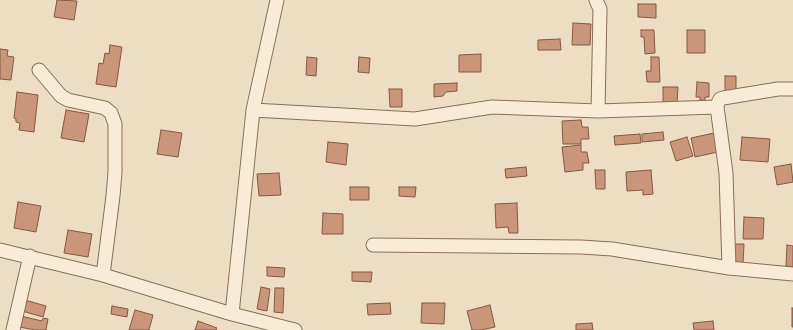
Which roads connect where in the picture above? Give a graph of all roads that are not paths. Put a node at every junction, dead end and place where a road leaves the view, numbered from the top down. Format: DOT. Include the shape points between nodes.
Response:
graph roads {
  1 [pos="277,0"];
  2 [pos="596,0"];
  3 [pos="39,70"];
  4 [pos="793,89"];
  5 [pos="717,107"];
  6 [pos="253,110"];
  7 [pos="598,111"];
  8 [pos="373,245"];
  9 [pos="0,250"];
  10 [pos="30,256"];
  11 [pos="729,268"];
  12 [pos="793,274"];
  13 [pos="103,275"];
  14 [pos="232,314"];
  15 [pos="275,328"];
  16 [pos="12,330"];
  17 [pos="295,330"];
  1 -- 6 [label="street"];
  2 -- 7 [label="street" via="600,9"];
  3 -- 13 [label="street" via="62,96 68,100 105,108 115,124 115,172"];
  4 -- 5 [label="street" via="723,98"];
  5 -- 7 [label="street"];
  5 -- 11 [label="street" via="726,173"];
  6 -- 7 [label="street" via="415,119 492,108"];
  6 -- 14 [label="street"];
  8 -- 11 [label="street" via="612,249"];
  9 -- 10 [label="street"];
  10 -- 13 [label="street"];
  10 -- 16 [label="street"];
  11 -- 12 [label="street"];
  13 -- 14 [label="street"];
  14 -- 15 [label="street"];
  15 -- 17 [label="street"];
}
